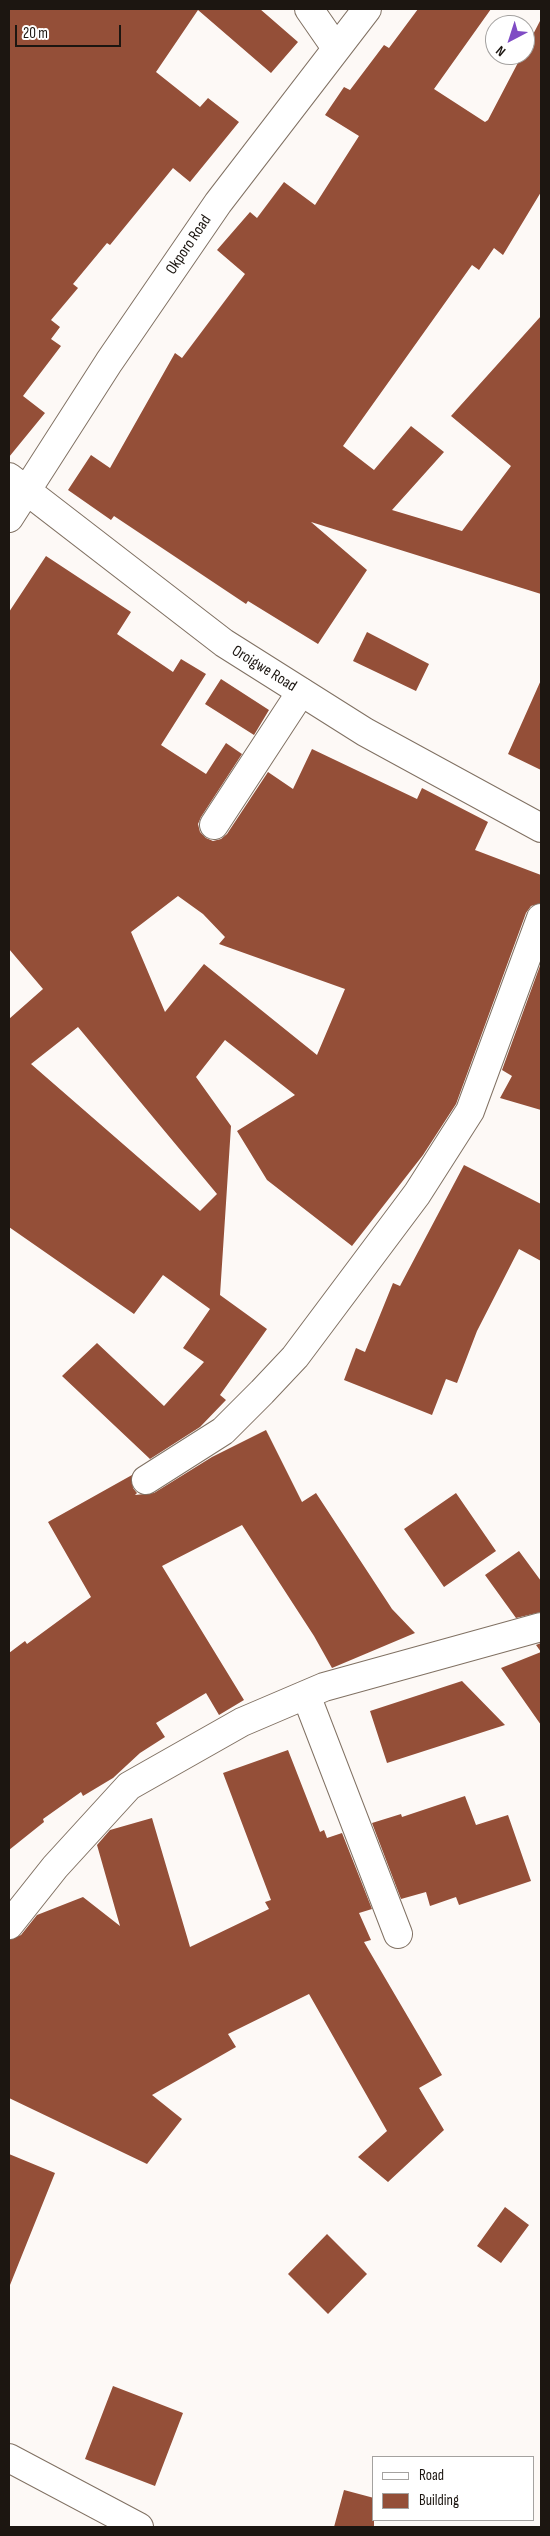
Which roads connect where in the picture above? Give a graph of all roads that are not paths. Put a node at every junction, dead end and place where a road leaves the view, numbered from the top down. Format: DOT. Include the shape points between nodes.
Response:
graph roads {
  1 [pos="309,9"];
  2 [pos="367,9"];
  3 [pos="336,48"];
  4 [pos="17,484"];
  5 [pos="9,518"];
  6 [pos="301,692"];
  7 [pos="539,824"];
  8 [pos="214,825"];
  9 [pos="541,918"];
  10 [pos="146,1480"];
  11 [pos="541,1627"];
  12 [pos="306,1695"];
  13 [pos="9,1925"];
  14 [pos="398,1934"];
  15 [pos="9,2458"];
  16 [pos="139,2527"];
  1 -- 3 [label="street"];
  2 -- 3 [label="street, Okporo Road"];
  3 -- 4 [label="street, Okporo Road" via="218,203"];
  4 -- 5 [label="street, Okporo Road"];
  4 -- 6 [label="street, Oroigwe Road" via="224,643"];
  6 -- 7 [label="street, Oroigwe Road" via="365,732"];
  6 -- 8 [label="street"];
  9 -- 10 [label="street" via="470,1111 417,1194 295,1357 262,1392 224,1431"];
  11 -- 12 [label="street" via="324,1687"];
  12 -- 13 [label="street" via="242,1722 129,1786 55,1867"];
  12 -- 14 [label="street"];
  15 -- 16 [label="street"];
}
